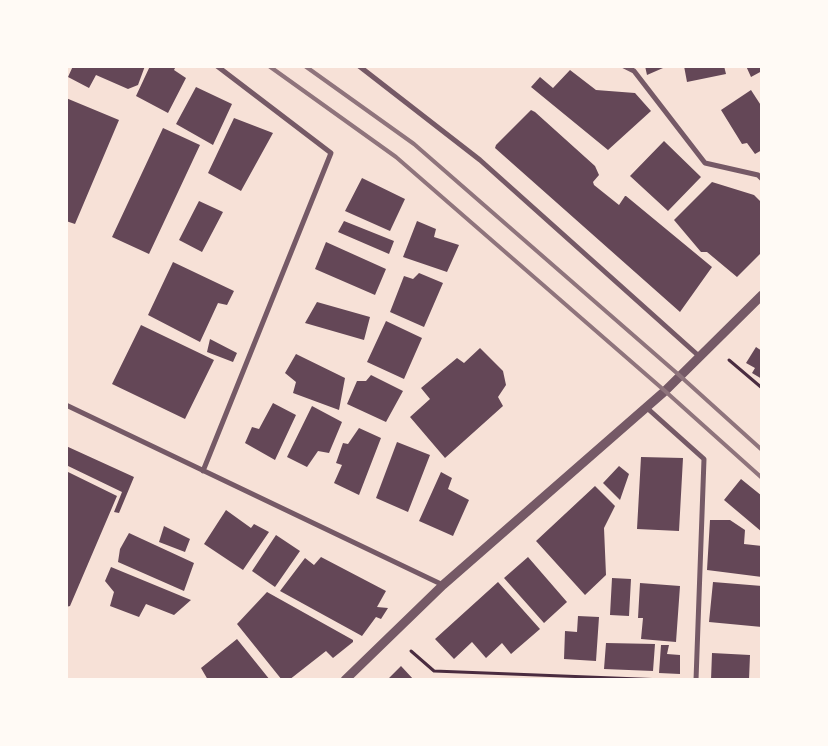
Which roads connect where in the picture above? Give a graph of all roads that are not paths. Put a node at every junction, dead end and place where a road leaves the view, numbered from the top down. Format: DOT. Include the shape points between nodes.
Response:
graph roads {
  1 [pos="217,66"];
  2 [pos="360,66"];
  3 [pos="624,66"];
  4 [pos="762,179"];
  5 [pos="762,295"];
  6 [pos="700,357"];
  7 [pos="66,406"];
  8 [pos="646,408"];
  9 [pos="203,471"];
  10 [pos="443,586"];
  11 [pos="345,680"];
  12 [pos="696,680"];
  1 -- 9 [label="street" via="331,153"];
  2 -- 6 [label="street" via="480,160"];
  3 -- 4 [label="street" via="634,71 705,163 758,175"];
  5 -- 6 [label="street"];
  6 -- 8 [label="street"];
  7 -- 9 [label="street"];
  8 -- 10 [label="street"];
  8 -- 12 [label="street" via="704,459"];
  9 -- 10 [label="street"];
  10 -- 11 [label="street"];
}
